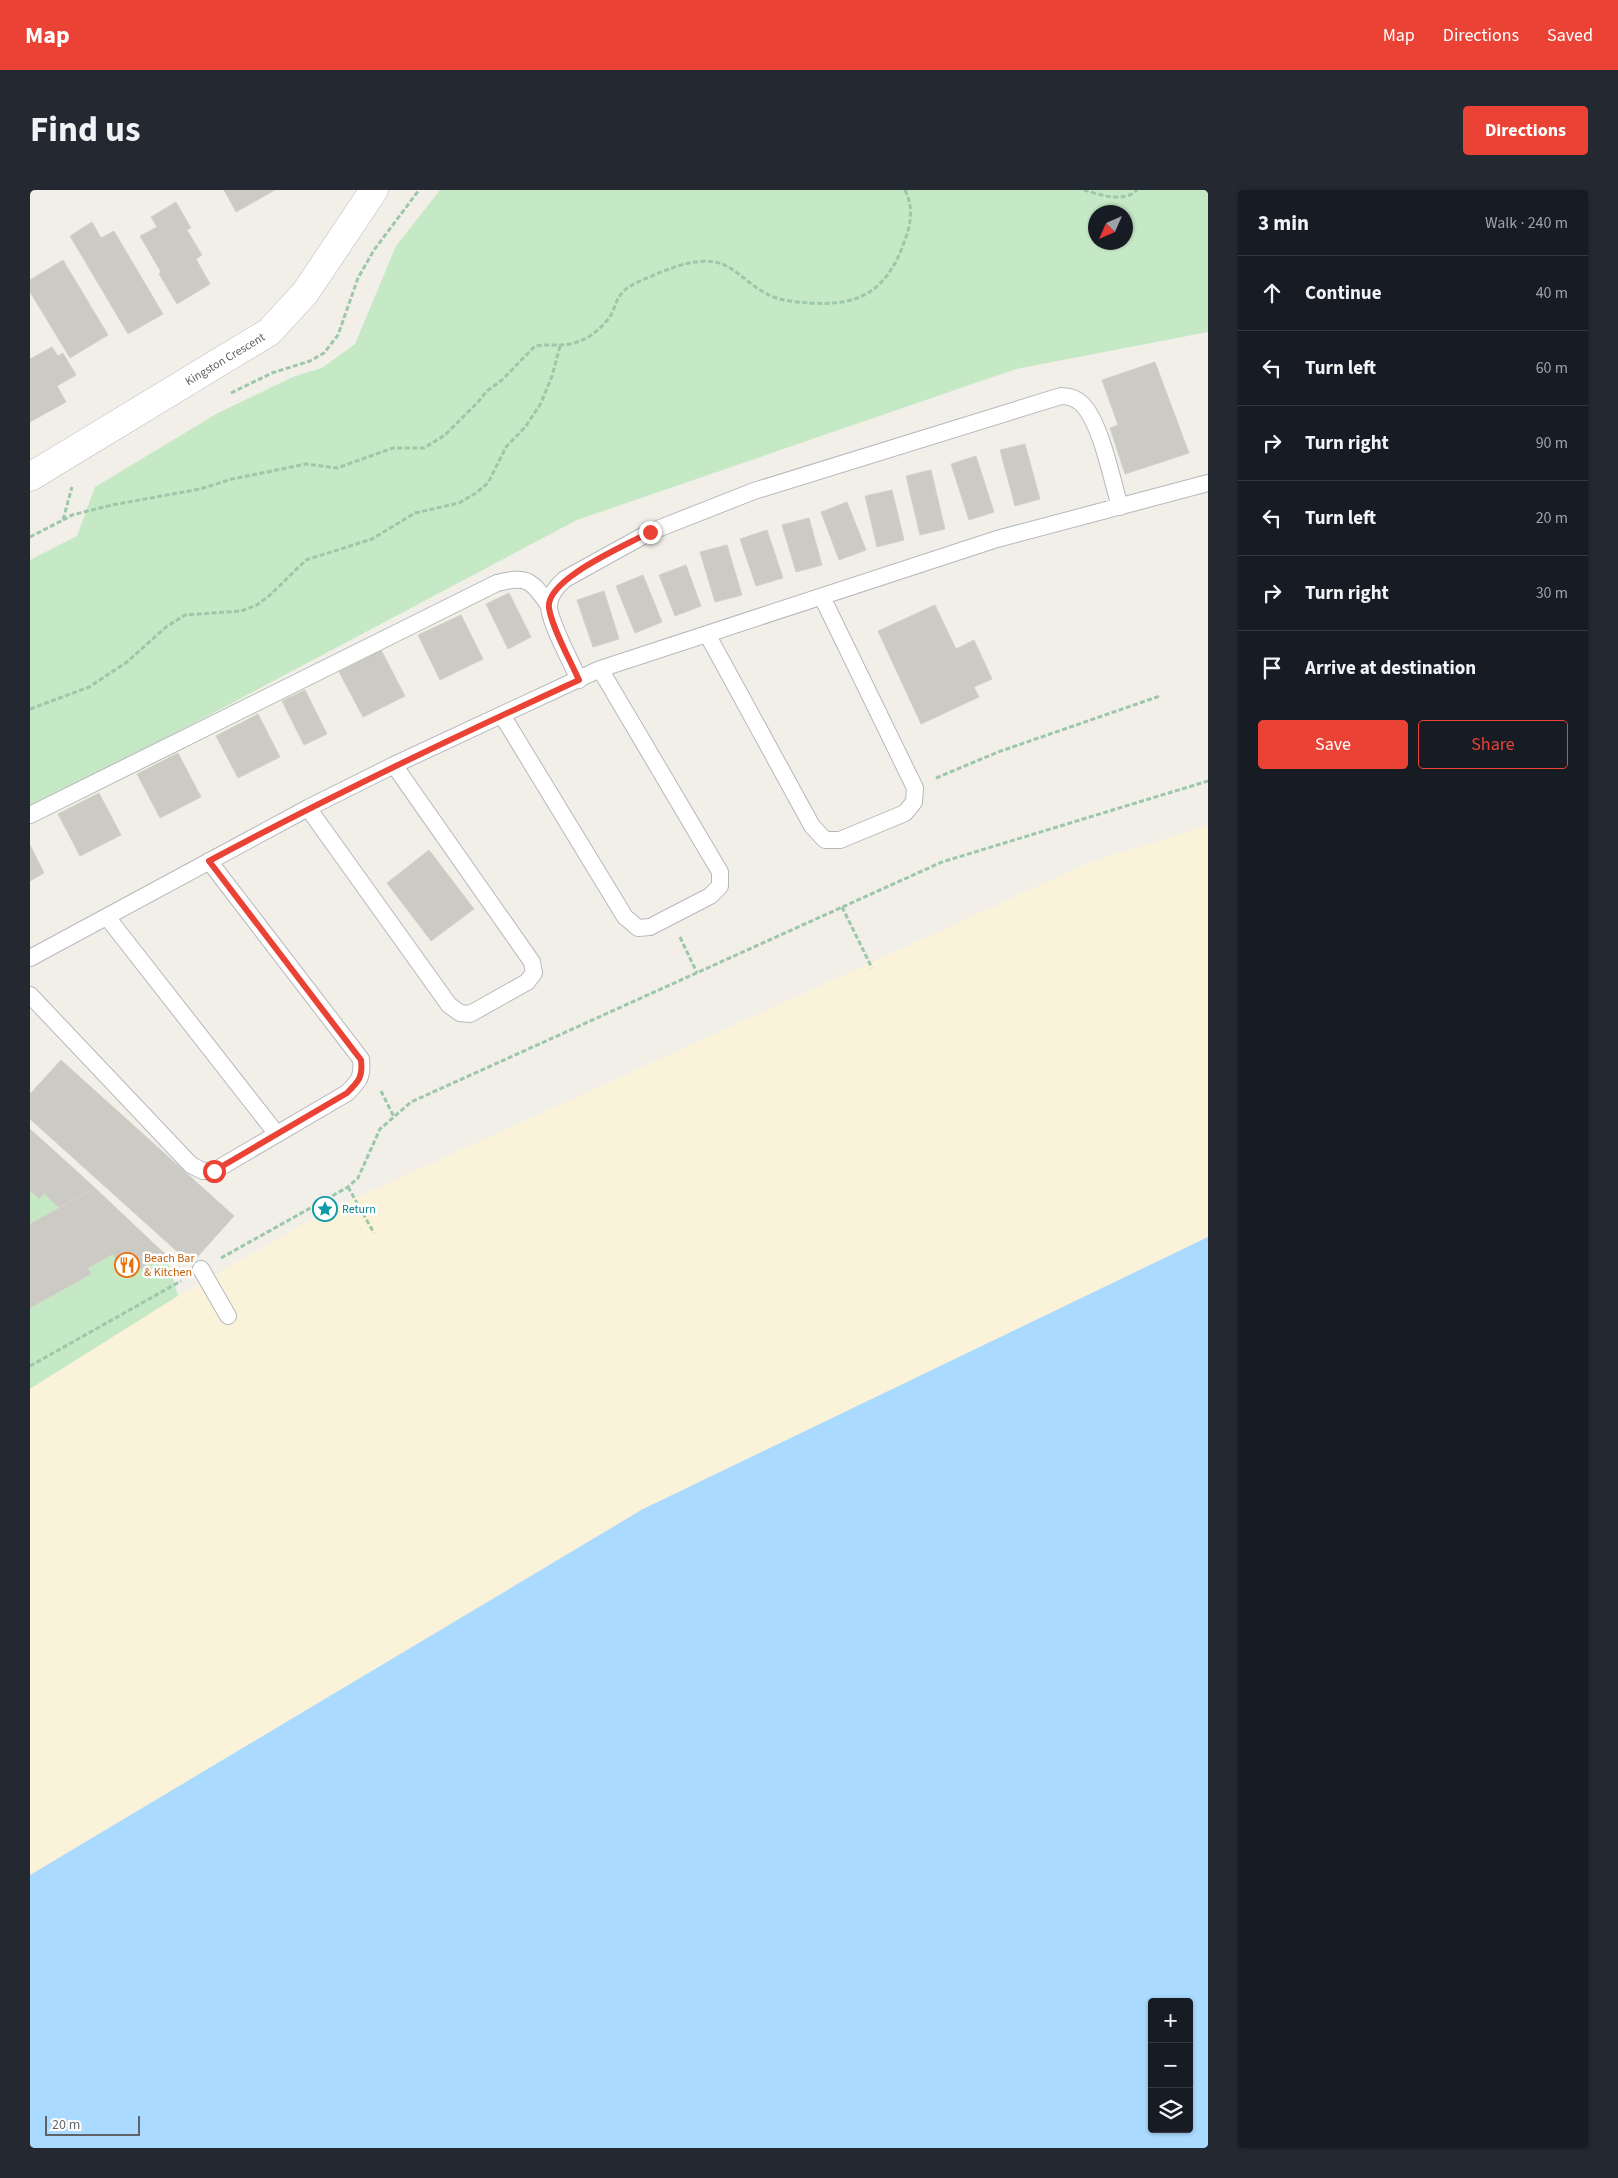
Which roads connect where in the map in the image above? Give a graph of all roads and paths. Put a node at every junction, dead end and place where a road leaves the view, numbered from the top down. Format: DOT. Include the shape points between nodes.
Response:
graph roads {
  1 [pos="374,190"];
  2 [pos="905,190"];
  3 [pos="1084,190"];
  4 [pos="1138,190"];
  5 [pos="560,346"];
  6 [pos="59,459"];
  7 [pos="30,477"];
  8 [pos="1208,483"];
  9 [pos="1120,507"];
  10 [pos="63,520"];
  11 [pos="30,537"];
  12 [pos="822,597"];
  13 [pos="549,606"];
  14 [pos="707,634"];
  15 [pos="600,669"];
  16 [pos="579,680"];
  17 [pos="1160,696"];
  18 [pos="30,708"];
  19 [pos="502,715"];
  20 [pos="394,765"];
  21 [pos="1208,781"];
  22 [pos="914,788"];
  23 [pos="308,808"];
  24 [pos="30,815"];
  25 [pos="209,861"];
  26 [pos="842,907"];
  27 [pos="107,917"];
  28 [pos="670,917"];
  29 [pos="30,958"];
  30 [pos="872,968"];
  31 [pos="696,973"];
  32 [pos="30,995"];
  33 [pos="276,1133"];
  34 [pos="348,1187"];
  35 [pos="374,1233"];
  36 [pos="201,1269"];
  37 [pos="228,1316"];
  38 [pos="30,1366"];
  1 -- 6 [label="street, Kingston Crescent" via="305,293 269,332"];
  2 -- 5 [label="path" via="911,202 911,224 900,253 876,287 860,298 842,304 794,302 770,295 724,263 701,260 627,287 617,298 610,315 594,333 579,342"];
  3 -- 4 [label="path" via="1111,197"];
  5 -- 10 [label="path" via="535,346 445,435 424,448 394,448 337,468 306,464 232,479 200,490 112,505"];
  5 -- 18 [label="path" via="541,403 526,426 506,447 488,483 476,493 459,503 415,513 372,538 306,560 257,605 241,611 185,615 166,627 127,662 89,687"];
  6 -- 7 [label="street, Kingston Crescent"];
  6 -- 10 [label="path" via="72,489"];
  8 -- 9 [label="lane"];
  9 -- 12 [label="lane" via="997,539"];
  9 -- 13 [label="lane" via="1099,434 1089,413 1071,396 1061,396 754,491 697,512 650,532 565,579 551,596"];
  10 -- 11 [label="path"];
  12 -- 14 [label="lane"];
  12 -- 22 [label="lane"];
  13 -- 16 [label="lane" via="551,618"];
  13 -- 24 [label="lane" via="536,586 526,581 514,578 497,583"];
  14 -- 15 [label="lane"];
  14 -- 22 [label="lane" via="812,826 825,840 840,840 905,813 914,802"];
  15 -- 16 [label="lane"];
  15 -- 28 [label="lane" via="720,872 720,886 710,896"];
  16 -- 19 [label="lane"];
  17 -- 22 [label="path" via="998,752"];
  19 -- 20 [label="lane"];
  19 -- 28 [label="lane" via="625,917 638,928 644,928"];
  20 -- 23 [label="lane"];
  20 -- 23 [label="lane" via="532,962 534,973 527,982 470,1014 460,1013 449,1005"];
  21 -- 26 [label="path" via="942,862"];
  23 -- 25 [label="lane"];
  25 -- 27 [label="lane"];
  25 -- 33 [label="lane" via="361,1060 363,1072 347,1093"];
  26 -- 30 [label="path"];
  26 -- 31 [label="path"];
  27 -- 29 [label="lane"];
  27 -- 33 [label="lane"];
  28 -- 31 [label="path"];
  31 -- 34 [label="path" via="411,1102 380,1129 358,1178"];
  32 -- 33 [label="lane" via="191,1165 203,1172 214,1171"];
  34 -- 35 [label="path"];
  34 -- 36 [label="path"];
  36 -- 37 [label="lane"];
  36 -- 38 [label="path"];
}
